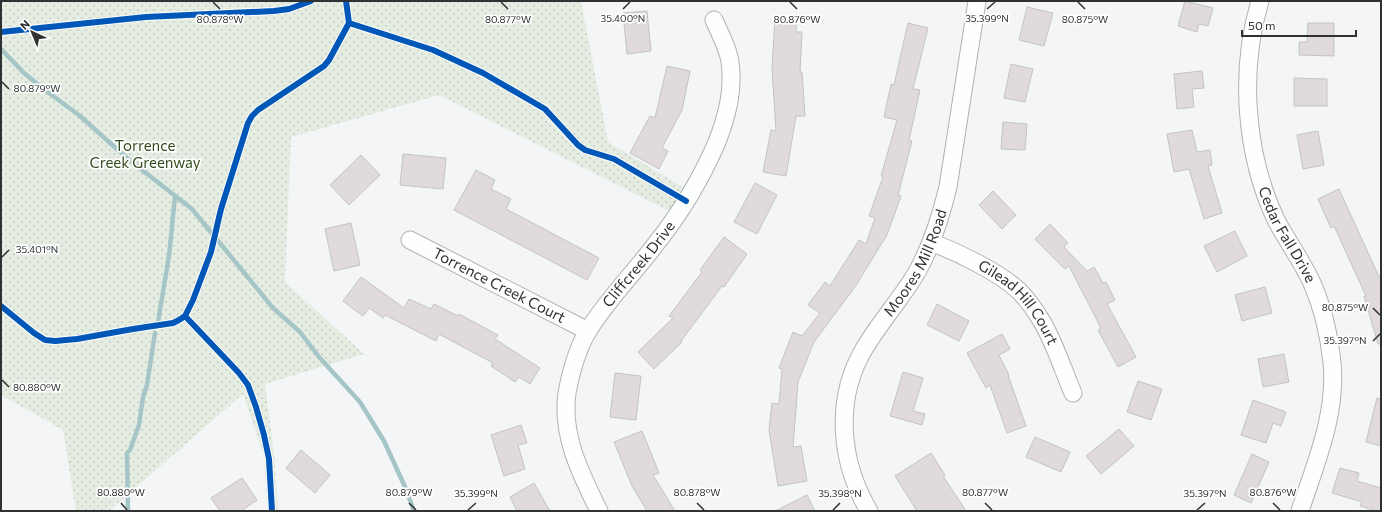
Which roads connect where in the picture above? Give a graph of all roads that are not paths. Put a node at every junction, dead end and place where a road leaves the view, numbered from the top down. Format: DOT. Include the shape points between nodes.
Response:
graph roads {
  1 [pos="977,1"];
  2 [pos="1260,1"];
  3 [pos="714,20"];
  4 [pos="410,240"];
  5 [pos="931,242"];
  6 [pos="588,331"];
  7 [pos="1073,392"];
  8 [pos="599,511"];
  9 [pos="869,511"];
  10 [pos="1300,511"];
  1 -- 5 [label="street, Moores Mill Road" via="948,187"];
  2 -- 10 [label="street, Cedar Fall Drive" via="1249,58 1248,85 1255,157 1276,220 1311,282 1321,306 1332,362 1331,410"];
  3 -- 6 [label="street, Cliffcreek Drive" via="730,62 730,100 722,128 706,167 673,221"];
  4 -- 6 [label="street, Torrence Creek Court"];
  5 -- 7 [label="street, Gilead Hill Court" via="948,248 1018,290 1045,327"];
  5 -- 9 [label="street, Moores Mill Road" via="917,271 864,349 848,387 844,438 852,478"];
  6 -- 8 [label="street, Cliffcreek Drive" via="577,354 567,393 567,428 575,459"];
}
